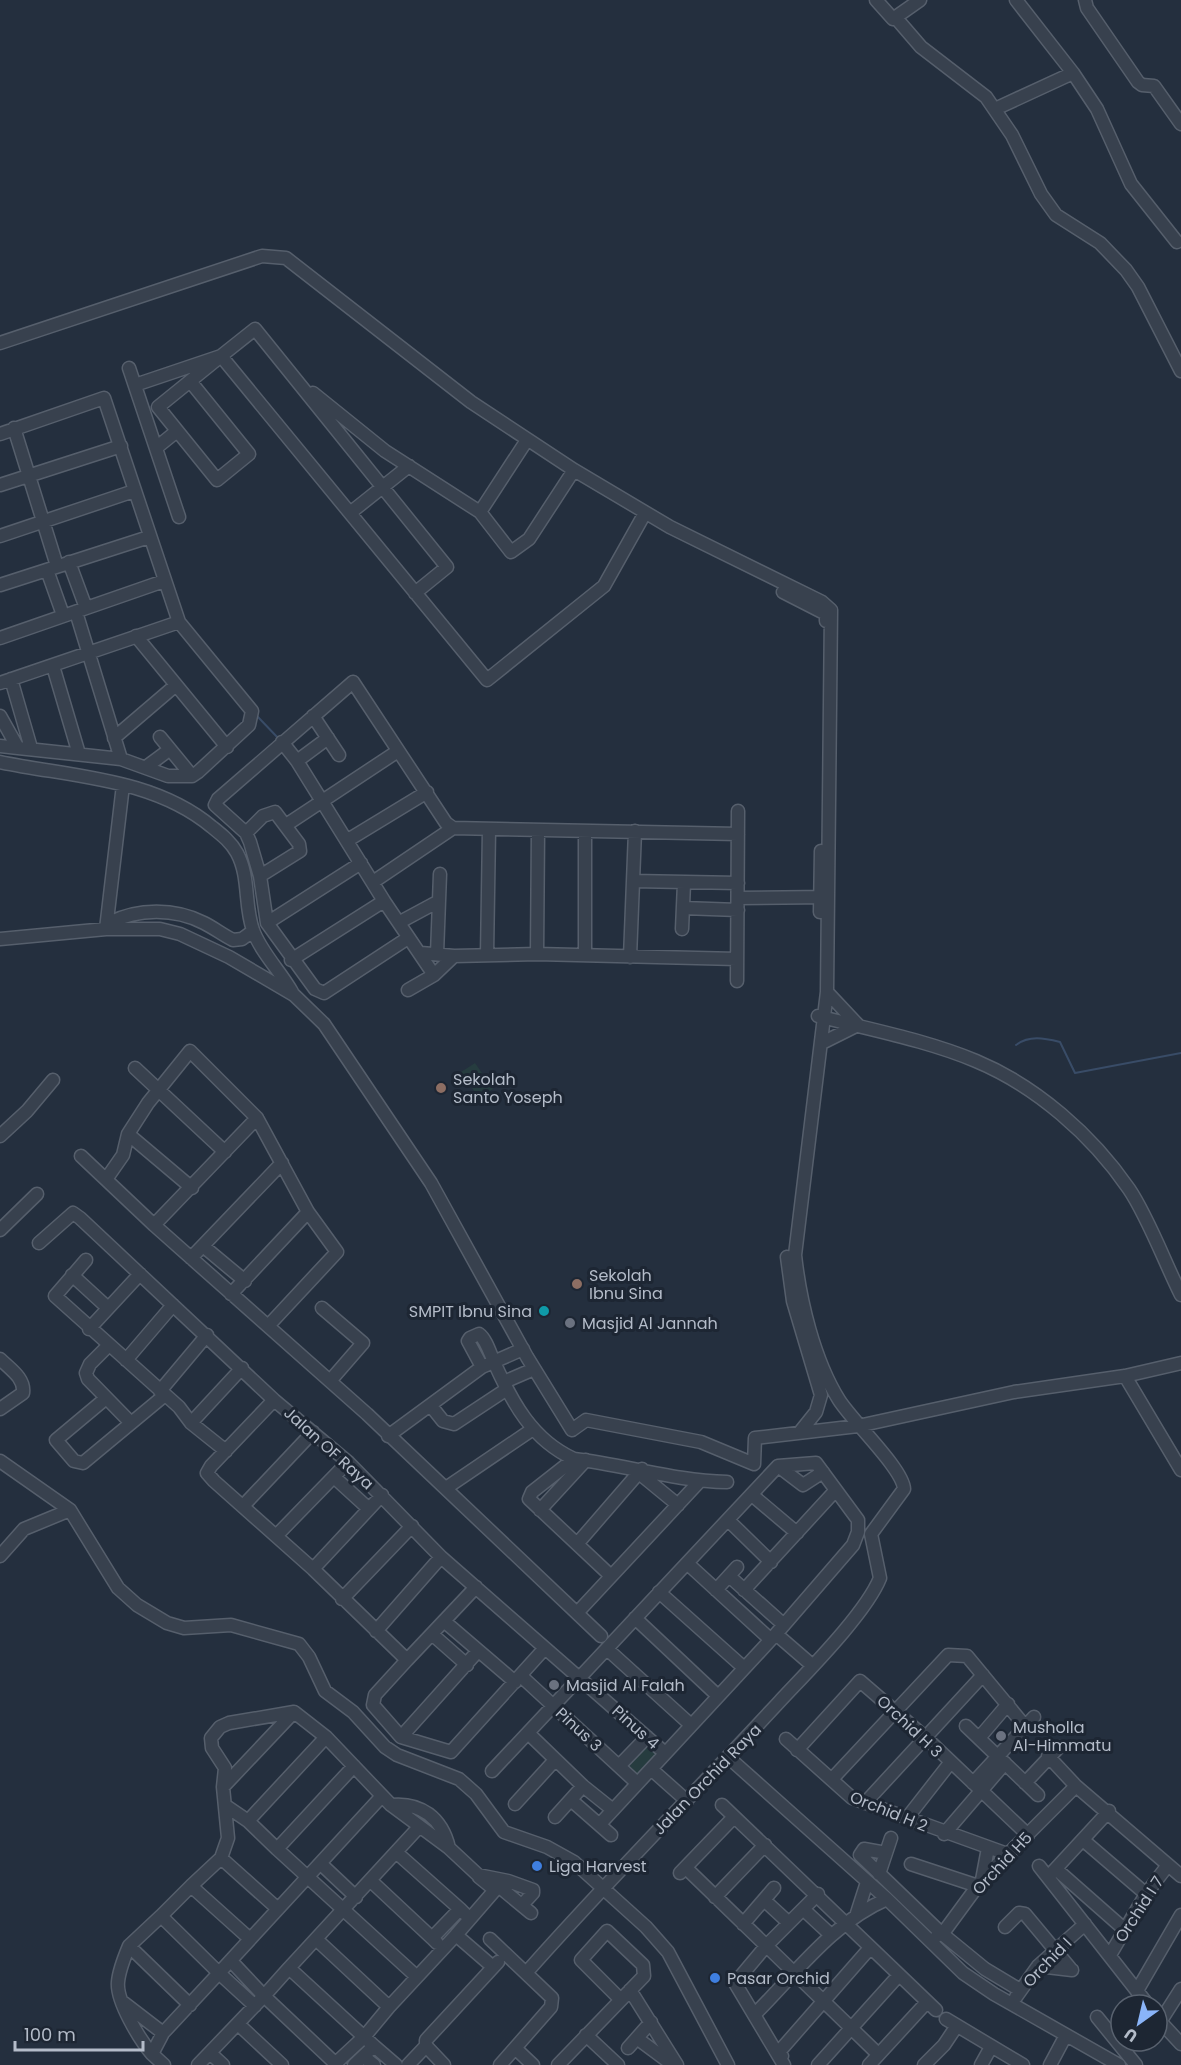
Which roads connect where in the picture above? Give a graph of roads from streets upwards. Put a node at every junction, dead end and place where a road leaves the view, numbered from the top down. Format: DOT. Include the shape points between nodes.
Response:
graph roads {
  1 [pos="876,0"];
  2 [pos="920,0"];
  3 [pos="1016,0"];
  4 [pos="1085,0"];
  5 [pos="896,18"];
  6 [pos="1073,73"];
  7 [pos="995,109"];
  8 [pos="1181,124"];
  9 [pos="1177,242"];
  10 [pos="285,261"];
  11 [pos="0,343"];
  12 [pos="0,351"];
  13 [pos="221,356"];
  14 [pos="129,368"];
  15 [pos="1181,371"];
  16 [pos="293,376"];
  17 [pos="190,381"];
  18 [pos="135,385"];
  19 [pos="14,428"];
  20 [pos="177,431"];
  21 [pos="0,434"];
  22 [pos="526,443"];
  23 [pos="121,446"];
  24 [pos="156,448"];
  25 [pos="409,466"];
  26 [pos="572,472"];
  27 [pos="28,475"];
  28 [pos="0,485"];
  29 [pos="383,487"];
  30 [pos="134,491"];
  31 [pos="350,513"];
  32 [pos="480,513"];
  33 [pos="644,515"];
  34 [pos="179,517"];
  35 [pos="43,521"];
  36 [pos="0,536"];
  37 [pos="149,537"];
  38 [pos="58,566"];
  39 [pos="164,581"];
  40 [pos="0,585"];
  41 [pos="415,593"];
  42 [pos="81,610"];
  43 [pos="63,615"];
  44 [pos="178,622"];
  45 [pos="136,636"];
  46 [pos="0,638"];
  47 [pos="90,652"];
  48 [pos="53,666"];
  49 [pos="6,682"];
  50 [pos="176,685"];
  51 [pos="0,716"];
  52 [pos="313,716"];
  53 [pos="160,737"];
  54 [pos="114,738"];
  55 [pos="328,738"];
  56 [pos="282,742"];
  57 [pos="0,746"];
  58 [pos="227,747"];
  59 [pos="18,748"];
  60 [pos="31,748"];
  61 [pos="169,750"];
  62 [pos="399,751"];
  63 [pos="79,754"];
  64 [pos="339,755"];
  65 [pos="121,759"];
  66 [pos="297,760"];
  67 [pos="0,762"];
  68 [pos="146,767"];
  69 [pos="192,776"];
  70 [pos="123,785"];
  71 [pos="427,792"];
  72 [pos="321,801"];
  73 [pos="738,811"];
  74 [pos="286,825"];
  75 [pos="453,828"];
  76 [pos="489,830"];
  77 [pos="538,830"];
  78 [pos="585,831"];
  79 [pos="635,831"];
  80 [pos="246,833"];
  81 [pos="738,834"];
  82 [pos="348,840"];
  83 [pos="361,863"];
  84 [pos="440,874"];
  85 [pos="260,876"];
  86 [pos="633,881"];
  87 [pos="373,882"];
  88 [pos="684,883"];
  89 [pos="738,883"];
  90 [pos="825,897"];
  91 [pos="440,901"];
  92 [pos="384,902"];
  93 [pos="738,904"];
  94 [pos="683,908"];
  95 [pos="400,922"];
  96 [pos="267,923"];
  97 [pos="0,926"];
  98 [pos="107,926"];
  99 [pos="682,929"];
  100 [pos="253,931"];
  101 [pos="408,938"];
  102 [pos="3,939"];
  103 [pos="421,953"];
  104 [pos="437,954"];
  105 [pos="537,954"];
  106 [pos="487,955"];
  107 [pos="585,955"];
  108 [pos="454,956"];
  109 [pos="630,957"];
  110 [pos="737,958"];
  111 [pos="291,960"];
  112 [pos="434,975"];
  113 [pos="737,981"];
  114 [pos="408,990"];
  115 [pos="827,992"];
  116 [pos="294,995"];
  117 [pos="821,1016"];
  118 [pos="858,1025"];
  119 [pos="822,1043"];
  120 [pos="135,1068"];
  121 [pos="53,1080"];
  122 [pos="157,1090"];
  123 [pos="257,1118"];
  124 [pos="128,1134"];
  125 [pos="0,1136"];
  126 [pos="225,1152"];
  127 [pos="81,1156"];
  128 [pos="282,1163"];
  129 [pos="107,1178"];
  130 [pos="192,1188"];
  131 [pos="37,1194"];
  132 [pos="308,1212"];
  133 [pos="2,1225"];
  134 [pos="154,1225"];
  135 [pos="39,1243"];
  136 [pos="203,1246"];
  137 [pos="191,1258"];
  138 [pos="86,1260"];
  139 [pos="141,1274"];
  140 [pos="72,1275"];
  141 [pos="245,1281"];
  142 [pos="231,1294"];
  143 [pos="1181,1295"];
  144 [pos="173,1305"];
  145 [pos="108,1308"];
  146 [pos="322,1308"];
  147 [pos="268,1325"];
  148 [pos="89,1329"];
  149 [pos="207,1335"];
  150 [pos="109,1345"];
  151 [pos="523,1349"];
  152 [pos="0,1359"];
  153 [pos="126,1360"];
  154 [pos="1181,1363"];
  155 [pos="488,1365"];
  156 [pos="242,1368"];
  157 [pos="534,1369"];
  158 [pos="1125,1376"];
  159 [pos="330,1381"];
  160 [pos="505,1385"];
  161 [pos="163,1393"];
  162 [pos="838,1398"];
  163 [pos="105,1399"];
  164 [pos="274,1400"];
  165 [pos="820,1401"];
  166 [pos="430,1406"];
  167 [pos="0,1409"];
  168 [pos="131,1423"];
  169 [pos="191,1423"];
  170 [pos="858,1426"];
  171 [pos="533,1429"];
  172 [pos="313,1432"];
  173 [pos="800,1432"];
  174 [pos="388,1436"];
  175 [pos="226,1451"];
  176 [pos="580,1460"];
  177 [pos="0,1461"];
  178 [pos="348,1462"];
  179 [pos="778,1466"];
  180 [pos="1181,1470"];
  181 [pos="641,1471"];
  182 [pos="823,1472"];
  183 [pos="334,1478"];
  184 [pos="699,1482"];
  185 [pos="727,1482"];
  186 [pos="446,1488"];
  187 [pos="835,1491"];
  188 [pos="381,1495"];
  189 [pos="752,1495"];
  190 [pos="678,1505"];
  191 [pos="243,1506"];
  192 [pos="369,1509"];
  193 [pos="70,1510"];
  194 [pos="540,1510"];
  195 [pos="729,1521"];
  196 [pos="412,1526"];
  197 [pos="796,1533"];
  198 [pos="276,1536"];
  199 [pos="577,1544"];
  200 [pos="0,1556"];
  201 [pos="441,1557"];
  202 [pos="771,1562"];
  203 [pos="688,1564"];
  204 [pos="313,1569"];
  205 [pos="611,1576"];
  206 [pos="476,1587"];
  207 [pos="716,1590"];
  208 [pos="744,1590"];
  209 [pos="659,1592"];
  210 [pos="342,1599"];
  211 [pos="577,1613"];
  212 [pos="635,1618"];
  213 [pos="445,1622"];
  214 [pos="376,1631"];
  215 [pos="776,1632"];
  216 [pos="433,1635"];
  217 [pos="601,1636"];
  218 [pos="545,1648"];
  219 [pos="607,1649"];
  220 [pos="478,1651"];
  221 [pos="407,1660"];
  222 [pos="467,1665"];
  223 [pos="813,1666"];
  224 [pos="743,1667"];
  225 [pos="983,1675"];
  226 [pos="580,1677"];
  227 [pos="518,1679"];
  228 [pos="718,1696"];
  229 [pos="1008,1704"];
  230 [pos="554,1705"];
  231 [pos="891,1707"];
  232 [pos="294,1712"];
  233 [pos="692,1725"];
  234 [pos="966,1726"];
  235 [pos="528,1734"];
  236 [pos="326,1737"];
  237 [pos="401,1737"];
  238 [pos="647,1737"];
  239 [pos="926,1738"];
  240 [pos="979,1738"];
  241 [pos="786,1739"];
  242 [pos="1059,1747"];
  243 [pos="797,1750"];
  244 [pos="665,1753"];
  245 [pos="1048,1756"];
  246 [pos="728,1757"];
  247 [pos="555,1760"];
  248 [pos="1001,1760"];
  249 [pos="950,1763"];
  250 [pos="354,1766"];
  251 [pos="619,1766"];
  252 [pos="651,1769"];
  253 [pos="492,1771"];
  254 [pos="829,1776"];
  255 [pos="637,1783"];
  256 [pos="1025,1783"];
  257 [pos="583,1786"];
  258 [pos="977,1786"];
  259 [pos="1076,1786"];
  260 [pos="223,1787"];
  261 [pos="1038,1795"];
  262 [pos="382,1796"];
  263 [pos="571,1800"];
  264 [pos="687,1801"];
  265 [pos="866,1803"];
  266 [pos="515,1804"];
  267 [pos="391,1805"];
  268 [pos="722,1805"];
  269 [pos="226,1806"];
  270 [pos="613,1810"];
  271 [pos="1109,1811"];
  272 [pos="555,1817"];
  273 [pos="733,1818"];
  274 [pos="907,1818"];
  275 [pos="248,1821"];
  276 [pos="600,1824"];
  277 [pos="419,1827"];
  278 [pos="944,1834"];
  279 [pos="611,1835"];
  280 [pos="1028,1835"];
  281 [pos="891,1838"];
  282 [pos="1083,1840"];
  283 [pos="765,1845"];
  284 [pos="449,1848"];
  285 [pos="988,1848"];
  286 [pos="277,1849"];
  287 [pos="397,1853"];
  288 [pos="886,1853"];
  289 [pos="1010,1856"];
  290 [pos="221,1858"];
  291 [pos="321,1864"];
  292 [pos="911,1864"];
  293 [pos="1168,1864"];
  294 [pos="1039,1866"];
  295 [pos="1053,1873"];
  296 [pos="879,1874"];
  297 [pos="308,1876"];
  298 [pos="1181,1876"];
  299 [pos="370,1881"];
  300 [pos="980,1883"];
  301 [pos="867,1885"];
  302 [pos="191,1886"];
  303 [pos="502,1887"];
  304 [pos="602,1887"];
  305 [pos="774,1888"];
  306 [pos="818,1894"];
  307 [pos="1146,1894"];
  308 [pos="356,1898"];
  309 [pos="716,1898"];
  310 [pos="764,1900"];
  311 [pos="884,1900"];
  312 [pos="278,1909"];
  313 [pos="460,1909"];
  314 [pos="803,1909"];
  315 [pos="345,1910"];
  316 [pos="859,1911"];
  317 [pos="1181,1915"];
  318 [pos="161,1916"];
  319 [pos="470,1919"];
  320 [pos="789,1923"];
  321 [pos="743,1924"];
  322 [pos="845,1924"];
  323 [pos="1085,1924"];
  324 [pos="1005,1927"];
  325 [pos="1124,1929"];
  326 [pos="941,1933"];
  327 [pos="456,1935"];
  328 [pos="831,1935"];
  329 [pos="432,1938"];
  330 [pos="250,1939"];
  331 [pos="490,1939"];
  332 [pos="317,1940"];
  333 [pos="929,1942"];
  334 [pos="129,1946"];
  335 [pos="766,1946"];
  336 [pos="870,1948"];
  337 [pos="443,1949"];
  338 [pos="1055,1950"];
  339 [pos="506,1955"];
  340 [pos="1110,1955"];
  341 [pos="231,1961"];
  342 [pos="1038,1966"];
  343 [pos="494,1967"];
  344 [pos="289,1968"];
  345 [pos="219,1973"];
  346 [pos="526,1973"];
  347 [pos="796,1973"];
  348 [pos="899,1975"];
  349 [pos="416,1976"];
  350 [pos="1138,1989"];
  351 [pos="1181,1989"];
  352 [pos="630,1990"];
  353 [pos="1020,1990"];
  354 [pos="1140,1993"];
  355 [pos="620,1999"];
  356 [pos="824,2000"];
  357 [pos="123,2001"];
  358 [pos="259,2001"];
  359 [pos="1013,2003"];
  360 [pos="190,2005"];
  361 [pos="389,2007"];
  362 [pos="1176,2008"];
  363 [pos="755,2014"];
  364 [pos="1097,2017"];
  365 [pos="946,2019"];
  366 [pos="651,2022"];
  367 [pos="238,2024"];
  368 [pos="850,2027"];
  369 [pos="956,2027"];
  370 [pos="1169,2031"];
  371 [pos="163,2033"];
  372 [pos="586,2035"];
  373 [pos="364,2037"];
  374 [pos="638,2038"];
  375 [pos="1065,2039"];
  376 [pos="1181,2044"];
  377 [pos="944,2045"];
  378 [pos="374,2046"];
  379 [pos="426,2046"];
  380 [pos="991,2047"];
  381 [pos="515,2048"];
  382 [pos="628,2048"];
  383 [pos="210,2053"];
  384 [pos="778,2053"];
  385 [pos="152,2054"];
  386 [pos="878,2054"];
  387 [pos="359,2061"];
  388 [pos="1052,2061"];
  389 [pos="336,2064"];
  390 [pos="164,2065"];
  391 [pos="198,2065"];
  392 [pos="223,2065"];
  393 [pos="282,2065"];
  394 [pos="374,2065"];
  395 [pos="396,2065"];
  396 [pos="408,2065"];
  397 [pos="444,2065"];
  398 [pos="500,2065"];
  399 [pos="533,2065"];
  400 [pos="558,2065"];
  401 [pos="618,2065"];
  402 [pos="675,2065"];
  403 [pos="728,2065"];
  404 [pos="784,2065"];
  405 [pos="792,2065"];
  406 [pos="818,2065"];
  407 [pos="869,2065"];
  408 [pos="924,2065"];
  409 [pos="936,2065"];
  410 [pos="981,2065"];
  411 [pos="1023,2065"];
  412 [pos="1119,2065"];
  413 [pos="1136,2065"];
  1 -- 5 [label="street" via="890,18"];
  2 -- 5 [label="street"];
  3 -- 6 [label="street"];
  4 -- 8 [label="street" via="1138,82 1154,86"];
  5 -- 7 [label="street" via="921,47 969,82"];
  6 -- 7 [label="street"];
  6 -- 9 [label="street" via="1097,110 1131,184"];
  7 -- 15 [label="street" via="1047,204 1064,222 1100,243 1138,287"];
  10 -- 11 [label="street" via="262,256"];
  10 -- 12 [label="street" via="266,263"];
  10 -- 22 [label="street" via="447,392"];
  13 -- 16 [label="street" via="255,329"];
  13 -- 17 [label="street"];
  13 -- 18 [label="street"];
  13 -- 31 [label="street"];
  14 -- 18 [label="street"];
  16 -- 25 [label="street"];
  16 -- 29 [label="street"];
  17 -- 20 [label="street" via="158,407"];
  17 -- 20 [label="street" via="249,454 217,480"];
  18 -- 24 [label="street"];
  19 -- 21 [label="street"];
  19 -- 23 [label="street" via="105,398"];
  19 -- 27 [label="street"];
  20 -- 24 [label="street"];
  22 -- 26 [label="street"];
  22 -- 32 [label="street"];
  23 -- 27 [label="street"];
  23 -- 30 [label="street"];
  24 -- 34 [label="street"];
  25 -- 29 [label="street"];
  25 -- 32 [label="street"];
  26 -- 32 [label="street" via="529,539 511,552"];
  26 -- 33 [label="street"];
  27 -- 28 [label="street"];
  27 -- 35 [label="street"];
  29 -- 31 [label="street"];
  29 -- 41 [label="street" via="447,567"];
  30 -- 35 [label="street"];
  30 -- 37 [label="street"];
  31 -- 41 [label="street"];
  33 -- 41 [label="street" via="604,586 486,680"];
  33 -- 90 [label="street" via="829,612"];
  35 -- 36 [label="street"];
  35 -- 38 [label="street"];
  37 -- 38 [label="street"];
  37 -- 39 [label="street"];
  38 -- 40 [label="street"];
  38 -- 42 [label="street"];
  38 -- 43 [label="street"];
  39 -- 42 [label="street"];
  39 -- 44 [label="street"];
  42 -- 43 [label="street"];
  42 -- 47 [label="street"];
  43 -- 46 [label="street"];
  44 -- 45 [label="street"];
  44 -- 58 [label="street" via="252,711 249,725"];
  45 -- 47 [label="street"];
  45 -- 50 [label="street"];
  47 -- 48 [label="street"];
  47 -- 54 [label="street"];
  48 -- 49 [label="street"];
  48 -- 63 [label="street"];
  49 -- 60 [label="street"];
  50 -- 54 [label="street"];
  50 -- 58 [label="street"];
  51 -- 59 [label="street"];
  52 -- 55 [label="street"];
  52 -- 56 [label="street"];
  52 -- 62 [label="street" via="352,682"];
  53 -- 61 [label="street"];
  54 -- 65 [label="street"];
  55 -- 64 [label="street"];
  55 -- 66 [label="street"];
  56 -- 66 [label="street"];
  56 -- 80 [label="street" via="216,803 216,808"];
  57 -- 59 [label="street"];
  58 -- 69 [label="street"];
  59 -- 60 [label="street"];
  60 -- 63 [label="street"];
  61 -- 68 [label="street"];
  61 -- 69 [label="street"];
  62 -- 71 [label="street"];
  62 -- 72 [label="street"];
  63 -- 65 [label="street"];
  65 -- 68 [label="street"];
  66 -- 72 [label="street"];
  67 -- 70 [label="street"];
  68 -- 69 [label="street" via="168,776"];
  70 -- 98 [label="street"];
  70 -- 100 [label="street" via="182,804 229,841 244,869"];
  71 -- 75 [label="street"];
  71 -- 82 [label="street"];
  72 -- 74 [label="street"];
  72 -- 82 [label="street"];
  73 -- 81 [label="street"];
  74 -- 80 [label="street" via="280,815 270,811"];
  74 -- 85 [label="street" via="300,851"];
  75 -- 76 [label="street"];
  75 -- 87 [label="street"];
  76 -- 77 [label="street"];
  76 -- 106 [label="street"];
  77 -- 78 [label="street"];
  77 -- 105 [label="street"];
  78 -- 79 [label="street"];
  78 -- 107 [label="street"];
  79 -- 81 [label="street"];
  79 -- 86 [label="street"];
  80 -- 85 [label="street"];
  81 -- 89 [label="street"];
  82 -- 83 [label="street"];
  83 -- 87 [label="street"];
  83 -- 96 [label="street"];
  84 -- 91 [label="street"];
  85 -- 96 [label="street"];
  86 -- 88 [label="street"];
  86 -- 109 [label="street"];
  87 -- 92 [label="street"];
  88 -- 89 [label="street"];
  88 -- 94 [label="street"];
  89 -- 93 [label="street"];
  90 -- 93 [label="street"];
  90 -- 115 [label="street"];
  90 -- 117 [label="street"];
  91 -- 95 [label="street"];
  91 -- 104 [label="street"];
  92 -- 95 [label="street"];
  92 -- 111 [label="street"];
  93 -- 94 [label="street"];
  93 -- 110 [label="street"];
  94 -- 99 [label="street"];
  95 -- 101 [label="street"];
  96 -- 111 [label="street"];
  97 -- 102 [label="street"];
  98 -- 100 [label="street" via="124,915 155,912 182,914 232,940 242,939"];
  98 -- 102 [label="street"];
  98 -- 116 [label="street" via="180,934"];
  100 -- 116 [label="street"];
  101 -- 103 [label="street"];
  101 -- 111 [label="street" via="324,993 309,984"];
  103 -- 104 [label="street"];
  103 -- 112 [label="street"];
  104 -- 108 [label="street"];
  105 -- 106 [label="street"];
  105 -- 107 [label="street"];
  106 -- 108 [label="street"];
  107 -- 109 [label="street"];
  108 -- 112 [label="street"];
  109 -- 110 [label="street"];
  110 -- 113 [label="street"];
  112 -- 114 [label="street"];
  115 -- 117 [label="street"];
  115 -- 118 [label="street"];
  116 -- 151 [label="street" via="324,1024 431,1183"];
  117 -- 118 [label="street"];
  117 -- 119 [label="street"];
  117 -- 165 [label="street" via="787,1253 793,1301 820,1388"];
  118 -- 119 [label="street"];
  118 -- 143 [label="street" via="976,1061 1017,1082 1065,1117 1129,1189"];
  119 -- 162 [label="street" via="795,1255 813,1338"];
  120 -- 122 [label="street"];
  121 -- 125 [label="street"];
  122 -- 123 [label="street" via="190,1051"];
  122 -- 124 [label="street"];
  122 -- 126 [label="street"];
  123 -- 126 [label="street"];
  123 -- 128 [label="street"];
  124 -- 129 [label="street" via="123,1155"];
  124 -- 130 [label="street"];
  126 -- 130 [label="street"];
  127 -- 129 [label="street"];
  128 -- 132 [label="street"];
  128 -- 136 [label="street"];
  129 -- 134 [label="street"];
  130 -- 134 [label="street"];
  131 -- 133 [label="street"];
  132 -- 141 [label="street"];
  132 -- 147 [label="street" via="337,1252"];
  134 -- 137 [label="street"];
  135 -- 139 [label="street, Jalan OF Raya" via="73,1213"];
  136 -- 137 [label="street"];
  136 -- 141 [label="street"];
  137 -- 142 [label="street"];
  138 -- 140 [label="street"];
  139 -- 144 [label="street, Jalan OF Raya"];
  139 -- 145 [label="street"];
  140 -- 145 [label="street"];
  140 -- 148 [label="street" via="55,1296"];
  141 -- 142 [label="street"];
  142 -- 147 [label="street"];
  144 -- 149 [label="street, Jalan OF Raya"];
  144 -- 153 [label="street"];
  145 -- 148 [label="street"];
  146 -- 159 [label="street" via="363,1343"];
  147 -- 159 [label="street"];
  148 -- 150 [label="street"];
  149 -- 156 [label="street, Jalan OF Raya"];
  149 -- 161 [label="street"];
  150 -- 153 [label="street"];
  150 -- 163 [label="street" via="90,1364 86,1374"];
  151 -- 155 [label="street"];
  151 -- 157 [label="street"];
  152 -- 167 [label="street" via="18,1376 24,1389"];
  153 -- 161 [label="street"];
  154 -- 158 [label="street"];
  155 -- 160 [label="street"];
  155 -- 166 [label="street"];
  156 -- 164 [label="street, Jalan OF Raya"];
  156 -- 169 [label="street"];
  157 -- 160 [label="street"];
  157 -- 173 [label="street" via="572,1430 586,1420 701,1442 754,1464 755,1438"];
  158 -- 170 [label="street" via="1014,1392"];
  158 -- 180 [label="street"];
  159 -- 174 [label="street"];
  160 -- 166 [label="street" via="454,1424 443,1421"];
  160 -- 171 [label="street" via="518,1412"];
  161 -- 168 [label="street"];
  161 -- 169 [label="street"];
  162 -- 165 [label="street"];
  162 -- 170 [label="street"];
  163 -- 168 [label="street"];
  163 -- 168 [label="street" via="56,1440 74,1461 83,1463"];
  164 -- 172 [label="street, Jalan OF Raya"];
  164 -- 175 [label="street"];
  165 -- 173 [label="street"];
  166 -- 174 [label="street"];
  169 -- 175 [label="street"];
  170 -- 173 [label="street"];
  170 -- 223 [label="street, Jalan Orchid Raya" via="902,1476 904,1489 871,1534 880,1578 864,1604"];
  171 -- 176 [label="street" via="551,1446"];
  171 -- 186 [label="street"];
  172 -- 178 [label="street, Jalan OF Raya"];
  172 -- 191 [label="street"];
  174 -- 186 [label="street"];
  175 -- 191 [label="street" via="207,1473"];
  176 -- 181 [label="street"];
  176 -- 194 [label="street"];
  176 -- 194 [label="street" via="529,1495 531,1503"];
  177 -- 193 [label="street"];
  178 -- 183 [label="street"];
  178 -- 188 [label="street, Jalan OF Raya"];
  179 -- 182 [label="street" via="814,1462"];
  179 -- 182 [label="street" via="803,1485"];
  179 -- 189 [label="street"];
  181 -- 184 [label="street"];
  181 -- 190 [label="street"];
  181 -- 199 [label="street"];
  182 -- 187 [label="street"];
  183 -- 192 [label="street"];
  183 -- 198 [label="street"];
  184 -- 185 [label="street"];
  184 -- 190 [label="street"];
  186 -- 211 [label="street"];
  187 -- 197 [label="street"];
  187 -- 215 [label="street" via="858,1520 856,1539"];
  188 -- 192 [label="street"];
  188 -- 196 [label="street, Jalan OF Raya"];
  189 -- 195 [label="street"];
  189 -- 197 [label="street"];
  190 -- 205 [label="street"];
  191 -- 198 [label="street"];
  192 -- 204 [label="street"];
  193 -- 200 [label="street" via="24,1529"];
  193 -- 304 [label="street" via="118,1588 137,1605 184,1628 231,1625 294,1641 304,1649 326,1691 353,1712 384,1747 459,1779 476,1794 504,1832 561,1854"];
  194 -- 199 [label="street"];
  195 -- 202 [label="street"];
  195 -- 203 [label="street"];
  196 -- 201 [label="street, Jalan OF Raya"];
  196 -- 210 [label="street"];
  197 -- 202 [label="street"];
  198 -- 204 [label="street"];
  199 -- 205 [label="street"];
  201 -- 206 [label="street, Jalan OF Raya"];
  201 -- 214 [label="street"];
  202 -- 208 [label="street"];
  203 -- 207 [label="street"];
  203 -- 209 [label="street"];
  204 -- 210 [label="street"];
  205 -- 211 [label="street"];
  206 -- 213 [label="street"];
  206 -- 218 [label="street, Jalan OF Raya"];
  207 -- 208 [label="street" via="733,1572"];
  207 -- 215 [label="street"];
  208 -- 215 [label="street"];
  209 -- 212 [label="street"];
  209 -- 224 [label="street"];
  210 -- 214 [label="street"];
  211 -- 217 [label="street"];
  212 -- 219 [label="street"];
  212 -- 228 [label="street"];
  213 -- 216 [label="street"];
  213 -- 220 [label="street, Pinus 3"];
  214 -- 221 [label="street"];
  215 -- 223 [label="street"];
  215 -- 224 [label="street"];
  216 -- 221 [label="street"];
  216 -- 222 [label="street"];
  218 -- 226 [label="street, Jalan OF Raya"];
  218 -- 227 [label="street"];
  219 -- 226 [label="street"];
  219 -- 233 [label="street"];
  220 -- 222 [label="street"];
  220 -- 227 [label="street, Pinus 3"];
  221 -- 237 [label="street" via="372,1700"];
  222 -- 237 [label="street"];
  223 -- 246 [label="street, Jalan Orchid Raya"];
  224 -- 228 [label="street"];
  225 -- 229 [label="street"];
  225 -- 231 [label="street" via="967,1656 948,1654"];
  225 -- 239 [label="street"];
  226 -- 230 [label="street"];
  226 -- 238 [label="street, Pinus 4"];
  227 -- 230 [label="street, Pinus 3"];
  227 -- 237 [label="street" via="453,1751"];
  228 -- 233 [label="street"];
  229 -- 240 [label="street"];
  229 -- 248 [label="street" via="1029,1721"];
  230 -- 235 [label="street"];
  230 -- 251 [label="street, Pinus 3"];
  231 -- 239 [label="street, Orchid H 3"];
  231 -- 243 [label="street, Orchid H 3" via="864,1683 857,1682"];
  231 -- 254 [label="street"];
  232 -- 236 [label="street"];
  232 -- 260 [label="street"];
  232 -- 260 [label="street" via="229,1723 215,1733 210,1742 225,1768"];
  233 -- 244 [label="street"];
  234 -- 240 [label="street"];
  235 -- 247 [label="street"];
  235 -- 253 [label="street"];
  236 -- 250 [label="street"];
  236 -- 275 [label="street"];
  238 -- 244 [label="street, Pinus 4"];
  238 -- 251 [label="street"];
  239 -- 249 [label="street, Orchid H 3"];
  239 -- 265 [label="street"];
  240 -- 248 [label="street"];
  241 -- 243 [label="street, Orchid H 2"];
  242 -- 245 [label="street"];
  243 -- 254 [label="street, Orchid H 2"];
  244 -- 252 [label="street"];
  245 -- 256 [label="street"];
  245 -- 259 [label="street"];
  246 -- 264 [label="street, Jalan Orchid Raya"];
  246 -- 301 [label="street"];
  247 -- 257 [label="street"];
  247 -- 266 [label="street"];
  248 -- 256 [label="street"];
  248 -- 258 [label="street"];
  249 -- 258 [label="street, Orchid H 3"];
  249 -- 274 [label="street"];
  250 -- 262 [label="street"];
  250 -- 286 [label="street"];
  251 -- 255 [label="street, Pinus 3"];
  252 -- 255 [label="street"];
  252 -- 264 [label="street"];
  254 -- 265 [label="street, Orchid H 2" via="843,1793"];
  255 -- 270 [label="street"];
  256 -- 261 [label="street"];
  257 -- 263 [label="street"];
  257 -- 270 [label="street"];
  258 -- 278 [label="street"];
  258 -- 280 [label="street, Orchid H 3"];
  259 -- 271 [label="street"];
  259 -- 280 [label="street, Orchid H5"];
  260 -- 269 [label="street"];
  262 -- 267 [label="street"];
  262 -- 291 [label="street"];
  263 -- 272 [label="street"];
  263 -- 276 [label="street"];
  264 -- 304 [label="street, Jalan Orchid Raya"];
  265 -- 274 [label="street, Orchid H 2"];
  267 -- 277 [label="street"];
  267 -- 284 [label="street" via="414,1805 431,1815 446,1834"];
  268 -- 273 [label="street"];
  269 -- 275 [label="street"];
  269 -- 290 [label="street" via="228,1838"];
  270 -- 276 [label="street"];
  271 -- 282 [label="street"];
  271 -- 293 [label="street"];
  273 -- 283 [label="street"];
  273 -- 309 [label="street" via="683,1871"];
  274 -- 278 [label="street, Orchid H 2"];
  275 -- 286 [label="street"];
  276 -- 279 [label="street"];
  277 -- 284 [label="street"];
  277 -- 287 [label="street"];
  278 -- 285 [label="street, Orchid H 2"];
  280 -- 289 [label="street, Orchid H5"];
  281 -- 288 [label="street"];
  282 -- 295 [label="street"];
  282 -- 307 [label="street"];
  283 -- 306 [label="street"];
  283 -- 309 [label="street"];
  284 -- 303 [label="street" via="478,1875"];
  285 -- 289 [label="street, Orchid H 2"];
  285 -- 300 [label="street"];
  286 -- 297 [label="street"];
  287 -- 299 [label="street"];
  287 -- 313 [label="street"];
  288 -- 296 [label="street"];
  288 -- 296 [label="street" via="864,1849 860,1853"];
  289 -- 300 [label="street, Orchid H5"];
  290 -- 302 [label="street"];
  290 -- 312 [label="street"];
  291 -- 297 [label="street"];
  291 -- 308 [label="street"];
  292 -- 300 [label="street"];
  293 -- 298 [label="street"];
  293 -- 307 [label="street, Orchid I 7"];
  294 -- 295 [label="street"];
  295 -- 323 [label="street"];
  295 -- 325 [label="street"];
  296 -- 326 [label="street"];
  297 -- 312 [label="street"];
  297 -- 315 [label="street"];
  299 -- 308 [label="street"];
  299 -- 329 [label="street"];
  300 -- 326 [label="street, Orchid H5"];
  301 -- 311 [label="street"];
  301 -- 316 [label="street"];
  302 -- 318 [label="street"];
  302 -- 330 [label="street"];
  303 -- 303 [label="street" via="532,1890 527,1909"];
  303 -- 319 [label="street"];
  304 -- 346 [label="street, Jalan Orchid Raya"];
  304 -- 403 [label="street" via="668,1952"];
  305 -- 310 [label="street"];
  306 -- 314 [label="street"];
  306 -- 322 [label="street"];
  307 -- 325 [label="street, Orchid I 7"];
  308 -- 315 [label="street"];
  309 -- 321 [label="street"];
  310 -- 320 [label="street"];
  310 -- 321 [label="street"];
  311 -- 316 [label="street"];
  311 -- 333 [label="street"];
  312 -- 330 [label="street"];
  313 -- 319 [label="street"];
  313 -- 329 [label="street"];
  314 -- 320 [label="street"];
  314 -- 328 [label="street"];
  315 -- 332 [label="street"];
  315 -- 349 [label="street"];
  316 -- 322 [label="street"];
  317 -- 350 [label="street"];
  318 -- 334 [label="street"];
  318 -- 345 [label="street"];
  319 -- 327 [label="street"];
  320 -- 335 [label="street"];
  321 -- 335 [label="street"];
  322 -- 328 [label="street"];
  322 -- 336 [label="street"];
  323 -- 338 [label="street, Orchid I"];
  323 -- 340 [label="street"];
  324 -- 338 [label="street" via="1022,1912"];
  325 -- 340 [label="street, Orchid I 7"];
  326 -- 333 [label="street, Orchid H5"];
  326 -- 353 [label="street" via="985,1969"];
  327 -- 337 [label="street"];
  327 -- 343 [label="street"];
  328 -- 347 [label="street"];
  329 -- 337 [label="street"];
  330 -- 341 [label="street"];
  331 -- 339 [label="street"];
  332 -- 344 [label="street"];
  332 -- 361 [label="street"];
  333 -- 359 [label="street" via="971,1978"];
  334 -- 357 [label="street" via="118,1983"];
  334 -- 360 [label="street"];
  335 -- 347 [label="street"];
  335 -- 363 [label="street" via="735,1983"];
  336 -- 348 [label="street"];
  336 -- 356 [label="street"];
  337 -- 349 [label="street"];
  338 -- 342 [label="street, Orchid I"];
  338 -- 342 [label="street" via="1072,1971"];
  339 -- 343 [label="street"];
  339 -- 346 [label="street"];
  340 -- 350 [label="street"];
  341 -- 345 [label="street"];
  341 -- 358 [label="street"];
  342 -- 353 [label="street, Orchid I"];
  343 -- 379 [label="street" via="426,2040"];
  344 -- 358 [label="street"];
  344 -- 373 [label="street"];
  345 -- 358 [label="street"];
  345 -- 360 [label="street"];
  346 -- 381 [label="street" via="550,1995 553,2003"];
  347 -- 356 [label="street"];
  347 -- 363 [label="street"];
  348 -- 368 [label="street"];
  348 -- 386 [label="street" via="931,2006"];
  349 -- 361 [label="street"];
  350 -- 354 [label="street"];
  351 -- 362 [label="street"];
  352 -- 355 [label="street"];
  352 -- 355 [label="street" via="642,1980 643,1965 609,1931 604,1931 580,1960"];
  352 -- 366 [label="street"];
  353 -- 359 [label="street, Orchid I"];
  355 -- 372 [label="street"];
  356 -- 368 [label="street"];
  356 -- 384 [label="street"];
  357 -- 371 [label="street"];
  357 -- 385 [label="street" via="139,2037"];
  358 -- 367 [label="street"];
  358 -- 389 [label="street"];
  359 -- 375 [label="street"];
  360 -- 371 [label="street"];
  361 -- 373 [label="street"];
  363 -- 384 [label="street"];
  364 -- 413 [label="street"];
  365 -- 369 [label="street"];
  366 -- 374 [label="street"];
  366 -- 402 [label="street"];
  367 -- 383 [label="street"];
  367 -- 393 [label="street"];
  368 -- 386 [label="street"];
  368 -- 406 [label="street"];
  369 -- 377 [label="street"];
  369 -- 380 [label="street"];
  370 -- 376 [label="street"];
  371 -- 385 [label="street"];
  372 -- 400 [label="street"];
  372 -- 401 [label="street"];
  373 -- 378 [label="street"];
  373 -- 389 [label="street"];
  374 -- 382 [label="street"];
  374 -- 402 [label="street"];
  375 -- 388 [label="street"];
  375 -- 412 [label="street"];
  377 -- 408 [label="street"];
  377 -- 409 [label="street"];
  378 -- 387 [label="street"];
  378 -- 395 [label="street"];
  379 -- 396 [label="street"];
  379 -- 397 [label="street"];
  380 -- 410 [label="street"];
  380 -- 411 [label="street"];
  381 -- 398 [label="street"];
  381 -- 399 [label="street"];
  383 -- 391 [label="street"];
  383 -- 392 [label="street"];
  384 -- 404 [label="street"];
  384 -- 405 [label="street"];
  385 -- 390 [label="street"];
  386 -- 407 [label="street"];
  387 -- 394 [label="street"];
}
